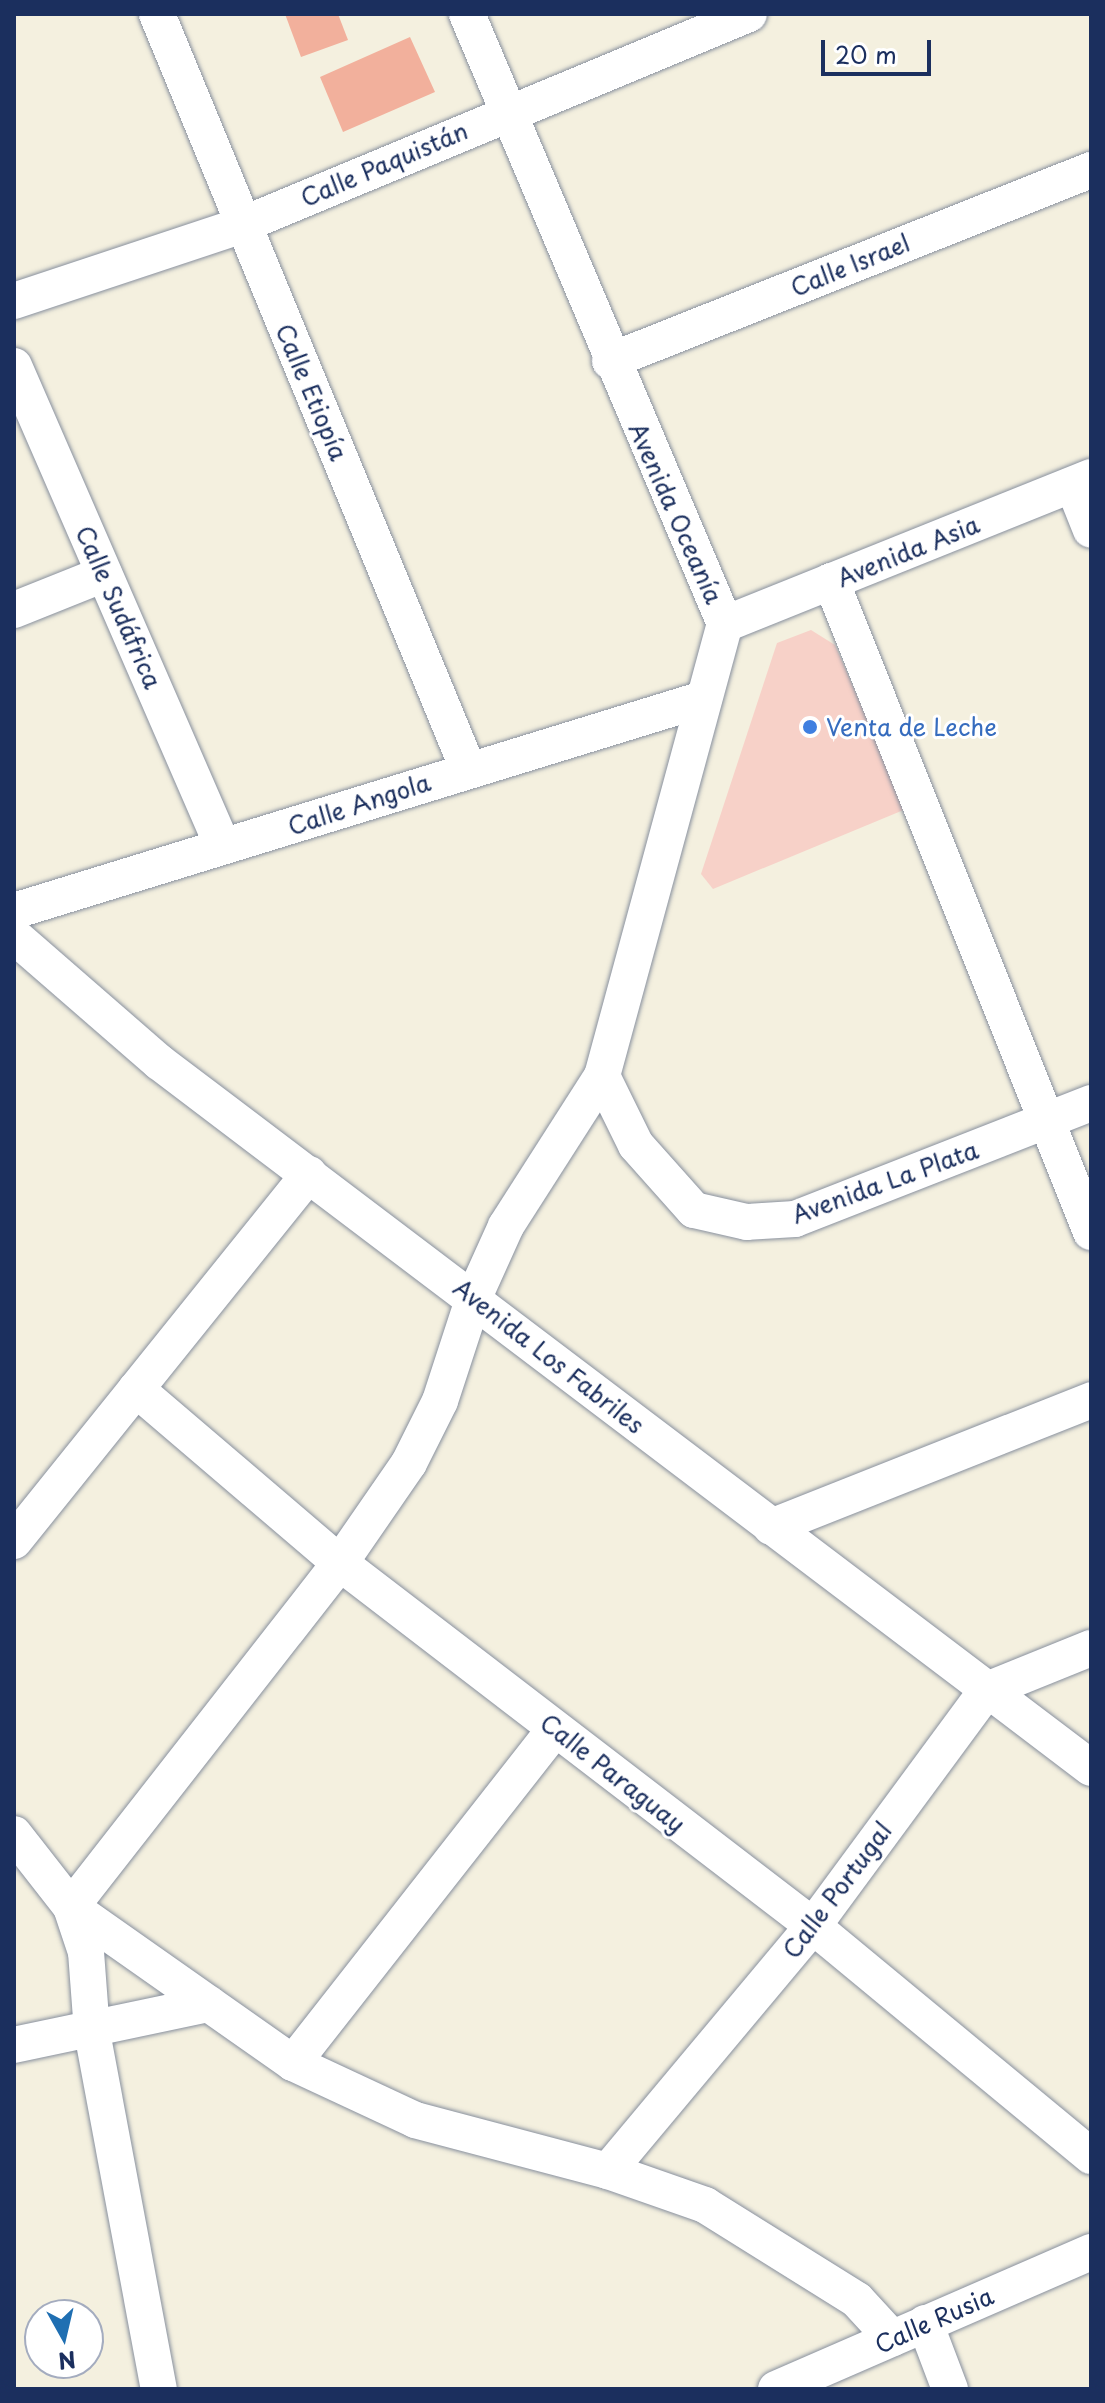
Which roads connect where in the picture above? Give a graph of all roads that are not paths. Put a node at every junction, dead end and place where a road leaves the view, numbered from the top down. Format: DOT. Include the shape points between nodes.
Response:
graph roads {
  1 [pos="157,14"];
  2 [pos="467,14"];
  3 [pos="749,14"];
  4 [pos="507,111"];
  5 [pos="1091,170"];
  6 [pos="242,225"];
  7 [pos="14,301"];
  8 [pos="610,361"];
  9 [pos="14,366"];
  10 [pos="1082,481"];
  11 [pos="1091,530"];
  12 [pos="104,574"];
  13 [pos="831,581"];
  14 [pos="14,610"];
  15 [pos="725,624"];
  16 [pos="703,699"];
  17 [pos="468,769"];
  18 [pos="223,847"];
  19 [pos="14,911"];
  20 [pos="14,936"];
  21 [pos="602,1076"];
  22 [pos="1091,1103"];
  23 [pos="1045,1121"];
  24 [pos="309,1174"];
  25 [pos="1091,1232"];
  26 [pos="474,1297"];
  27 [pos="136,1389"];
  28 [pos="1091,1400"];
  29 [pos="771,1527"];
  30 [pos="14,1541"];
  31 [pos="340,1563"];
  32 [pos="1091,1648"];
  33 [pos="987,1690"];
  34 [pos="555,1729"];
  35 [pos="1091,1768"];
  36 [pos="14,1834"];
  37 [pos="71,1907"];
  38 [pos="813,1926"];
  39 [pos="209,2004"];
  40 [pos="92,2032"];
  41 [pos="14,2045"];
  42 [pos="293,2063"];
  43 [pos="1091,2156"];
  44 [pos="608,2171"];
  45 [pos="1091,2252"];
  46 [pos="925,2323"];
  47 [pos="892,2338"];
  48 [pos="159,2389"];
  49 [pos="776,2389"];
  50 [pos="950,2389"];
  1 -- 6 [label="street, Calle Etiopía"];
  2 -- 4 [label="street, Avenida Oceanía"];
  3 -- 4 [label="street, Calle Paquistán"];
  4 -- 6 [label="street, Calle Paquistán"];
  4 -- 8 [label="street, Avenida Oceanía"];
  5 -- 8 [label="street, Calle Israel"];
  6 -- 7 [label="street, Calle Paquistán"];
  6 -- 17 [label="street, Calle Etiopía"];
  8 -- 15 [label="street, Avenida Oceanía"];
  9 -- 12 [label="street, Calle Sudáfrica"];
  10 -- 11 [label="street"];
  10 -- 13 [label="street, Avenida Asia"];
  12 -- 14 [label="street"];
  12 -- 18 [label="street, Calle Sudáfrica"];
  13 -- 15 [label="street, Avenida Asia"];
  13 -- 23 [label="street"];
  15 -- 16 [label="street, Avenida Oceanía"];
  16 -- 17 [label="street, Calle Angola"];
  16 -- 21 [label="street, Avenida Oceanía"];
  17 -- 18 [label="street, Calle Angola"];
  18 -- 19 [label="street, Calle Angola"];
  20 -- 24 [label="street, Avenida Los Fabriles" via="159,1062"];
  21 -- 23 [label="street, Avenida La Plata" via="636,1145 694,1210 747,1222 795,1219"];
  21 -- 26 [label="street, Avenida Oceanía" via="506,1226"];
  22 -- 23 [label="street, Avenida La Plata"];
  23 -- 25 [label="street"];
  24 -- 26 [label="street, Avenida Los Fabriles"];
  24 -- 27 [label="street"];
  26 -- 29 [label="street, Avenida Los Fabriles"];
  26 -- 31 [label="street, Avenida Oceanía" via="440,1401 409,1463"];
  27 -- 30 [label="street"];
  27 -- 31 [label="street, Calle Paraguay"];
  28 -- 29 [label="street"];
  29 -- 33 [label="street, Avenida Los Fabriles"];
  31 -- 34 [label="street, Calle Paraguay"];
  31 -- 37 [label="street, Avenida Oceanía"];
  32 -- 33 [label="street"];
  33 -- 35 [label="street, Avenida Los Fabriles"];
  33 -- 38 [label="street, Calle Portugal"];
  34 -- 38 [label="street, Calle Paraguay"];
  34 -- 42 [label="street"];
  36 -- 37 [label="street"];
  37 -- 39 [label="street"];
  37 -- 40 [label="street" via="86,1952"];
  38 -- 43 [label="street, Calle Paraguay"];
  38 -- 44 [label="street, Calle Portugal"];
  39 -- 40 [label="street"];
  39 -- 42 [label="street"];
  40 -- 41 [label="street"];
  40 -- 48 [label="street"];
  42 -- 44 [label="street" via="415,2120"];
  44 -- 47 [label="street" via="705,2205 857,2300"];
  45 -- 46 [label="street, Calle Rusia"];
  46 -- 47 [label="street, Calle Rusia"];
  46 -- 50 [label="street"];
  47 -- 49 [label="street, Calle Rusia"];
}
